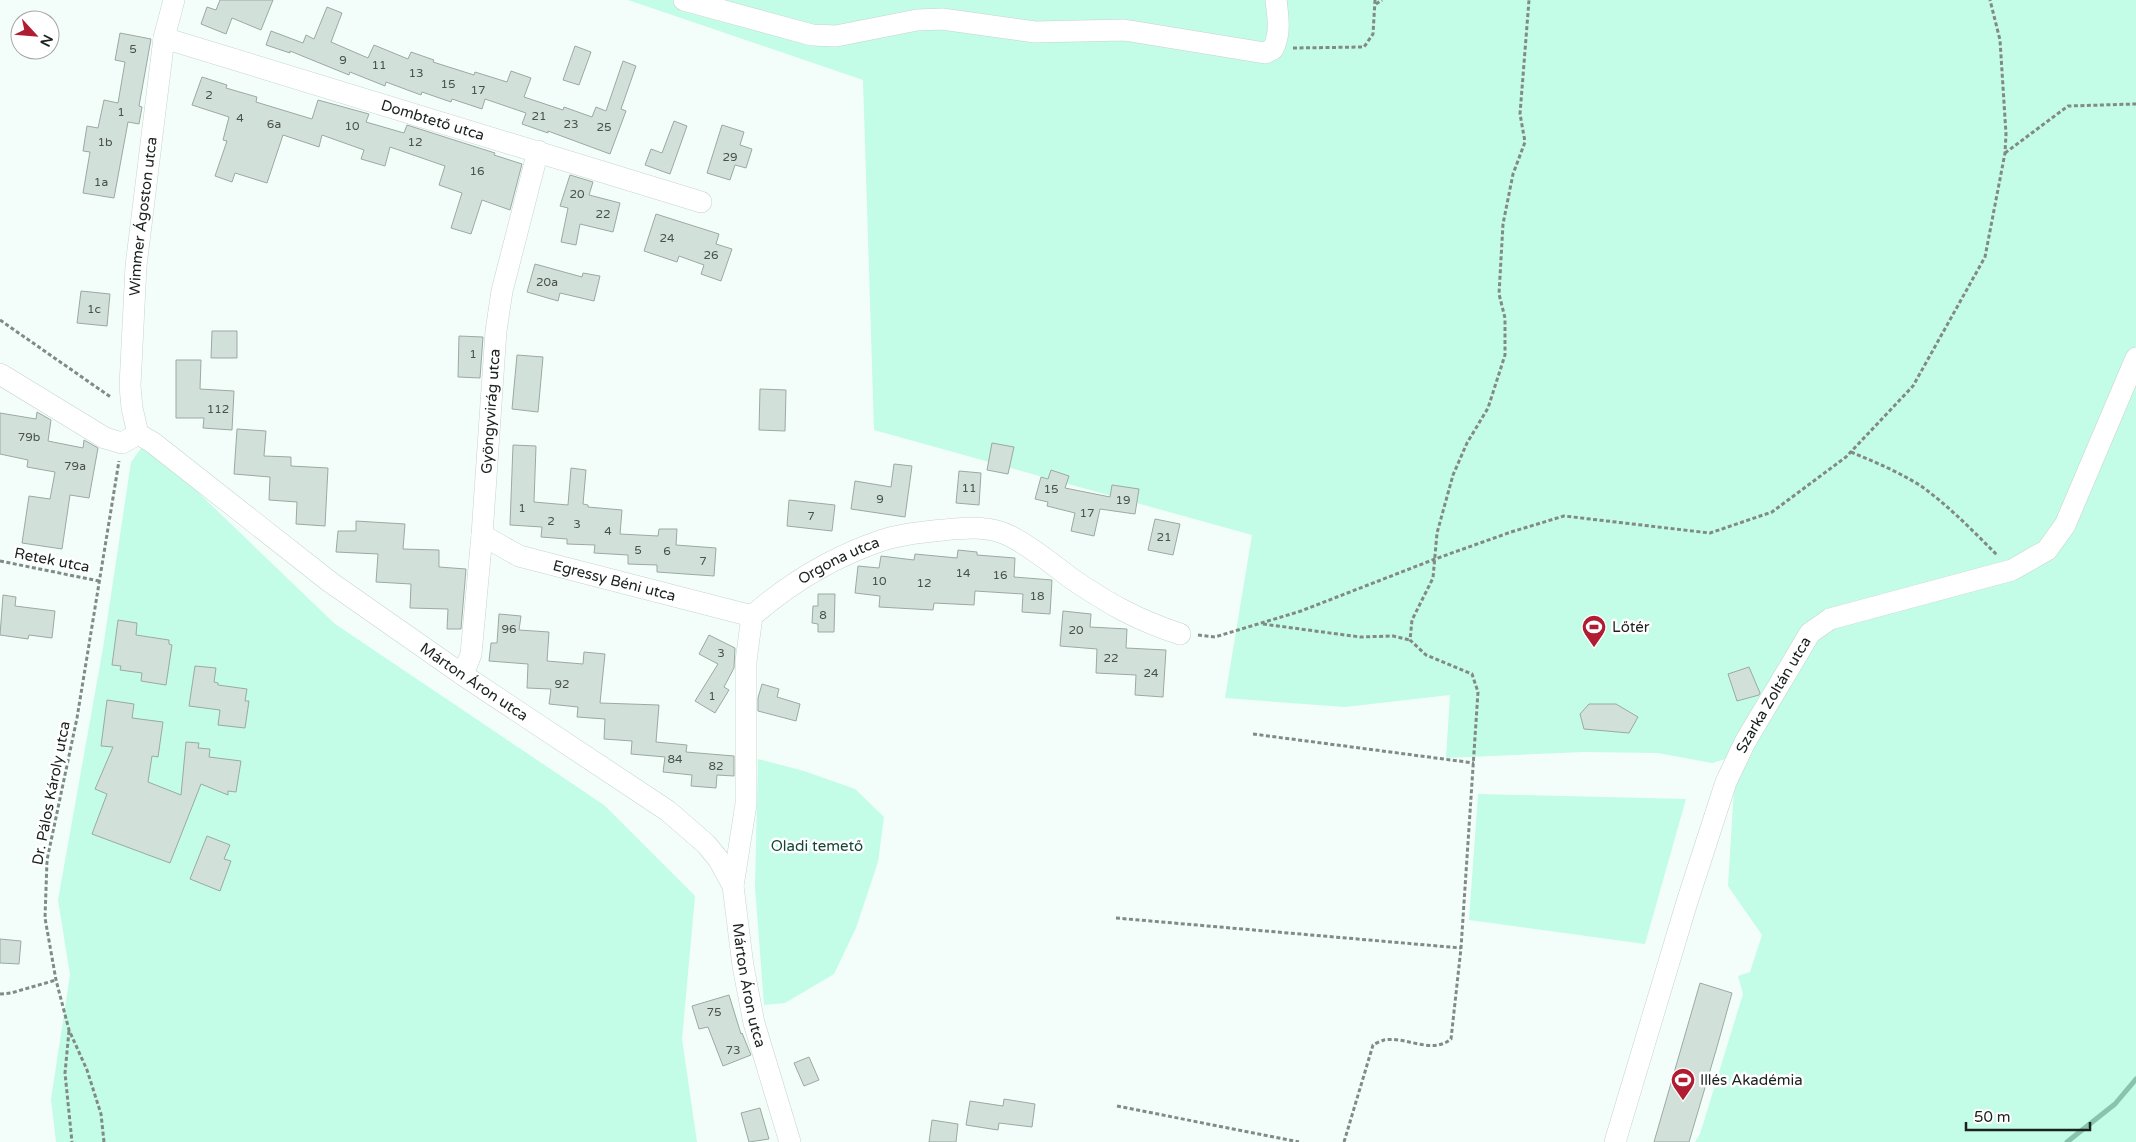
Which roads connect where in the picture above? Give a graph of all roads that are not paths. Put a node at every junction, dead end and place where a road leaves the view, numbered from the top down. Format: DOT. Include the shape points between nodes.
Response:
graph roads {
  1 [pos="174,0"];
  2 [pos="684,0"];
  3 [pos="1276,0"];
  4 [pos="164,38"];
  5 [pos="538,151"];
  6 [pos="701,202"];
  7 [pos="2136,358"];
  8 [pos="0,374"];
  9 [pos="130,439"];
  10 [pos="482,535"];
  11 [pos="752,616"];
  12 [pos="1180,634"];
  13 [pos="463,674"];
  14 [pos="733,886"];
  15 [pos="785,1136"];
  16 [pos="1615,1142"];
  1 -- 4 [label="street, Wimmer Ágoston utca"];
  2 -- 3 [label="street" via="812,35 836,36 917,20 942,19 1035,32 1124,30 1265,53 1273,49 1278,40"];
  4 -- 5 [label="street, Dombtető utca"];
  4 -- 9 [label="street, Wimmer Ágoston utca" via="136,266"];
  5 -- 6 [label="street, Dombtető utca"];
  5 -- 10 [label="street, Gyöngyvirág utca" via="502,291 496,330"];
  7 -- 16 [label="street, Szarka Zoltán utca" via="2065,525 2047,550 2012,570 1830,619 1810,633 1745,742 1726,782"];
  8 -- 9 [label="street, Márton Áron utca" via="105,438"];
  9 -- 13 [label="street, Márton Áron utca" via="152,442 330,582"];
  10 -- 11 [label="street, Egressy Béni utca" via="519,556"];
  10 -- 13 [label="street, Gyöngyvirág utca" via="471,654"];
  11 -- 12 [label="street, Orgona utca" via="780,592 831,562 884,539 964,528 987,529 1009,535 1119,610"];
  11 -- 14 [label="street" via="746,661 746,804"];
  13 -- 14 [label="street, Márton Áron utca" via="668,811 706,844"];
  14 -- 15 [label="street, Márton Áron utca" via="754,1023"];
}
